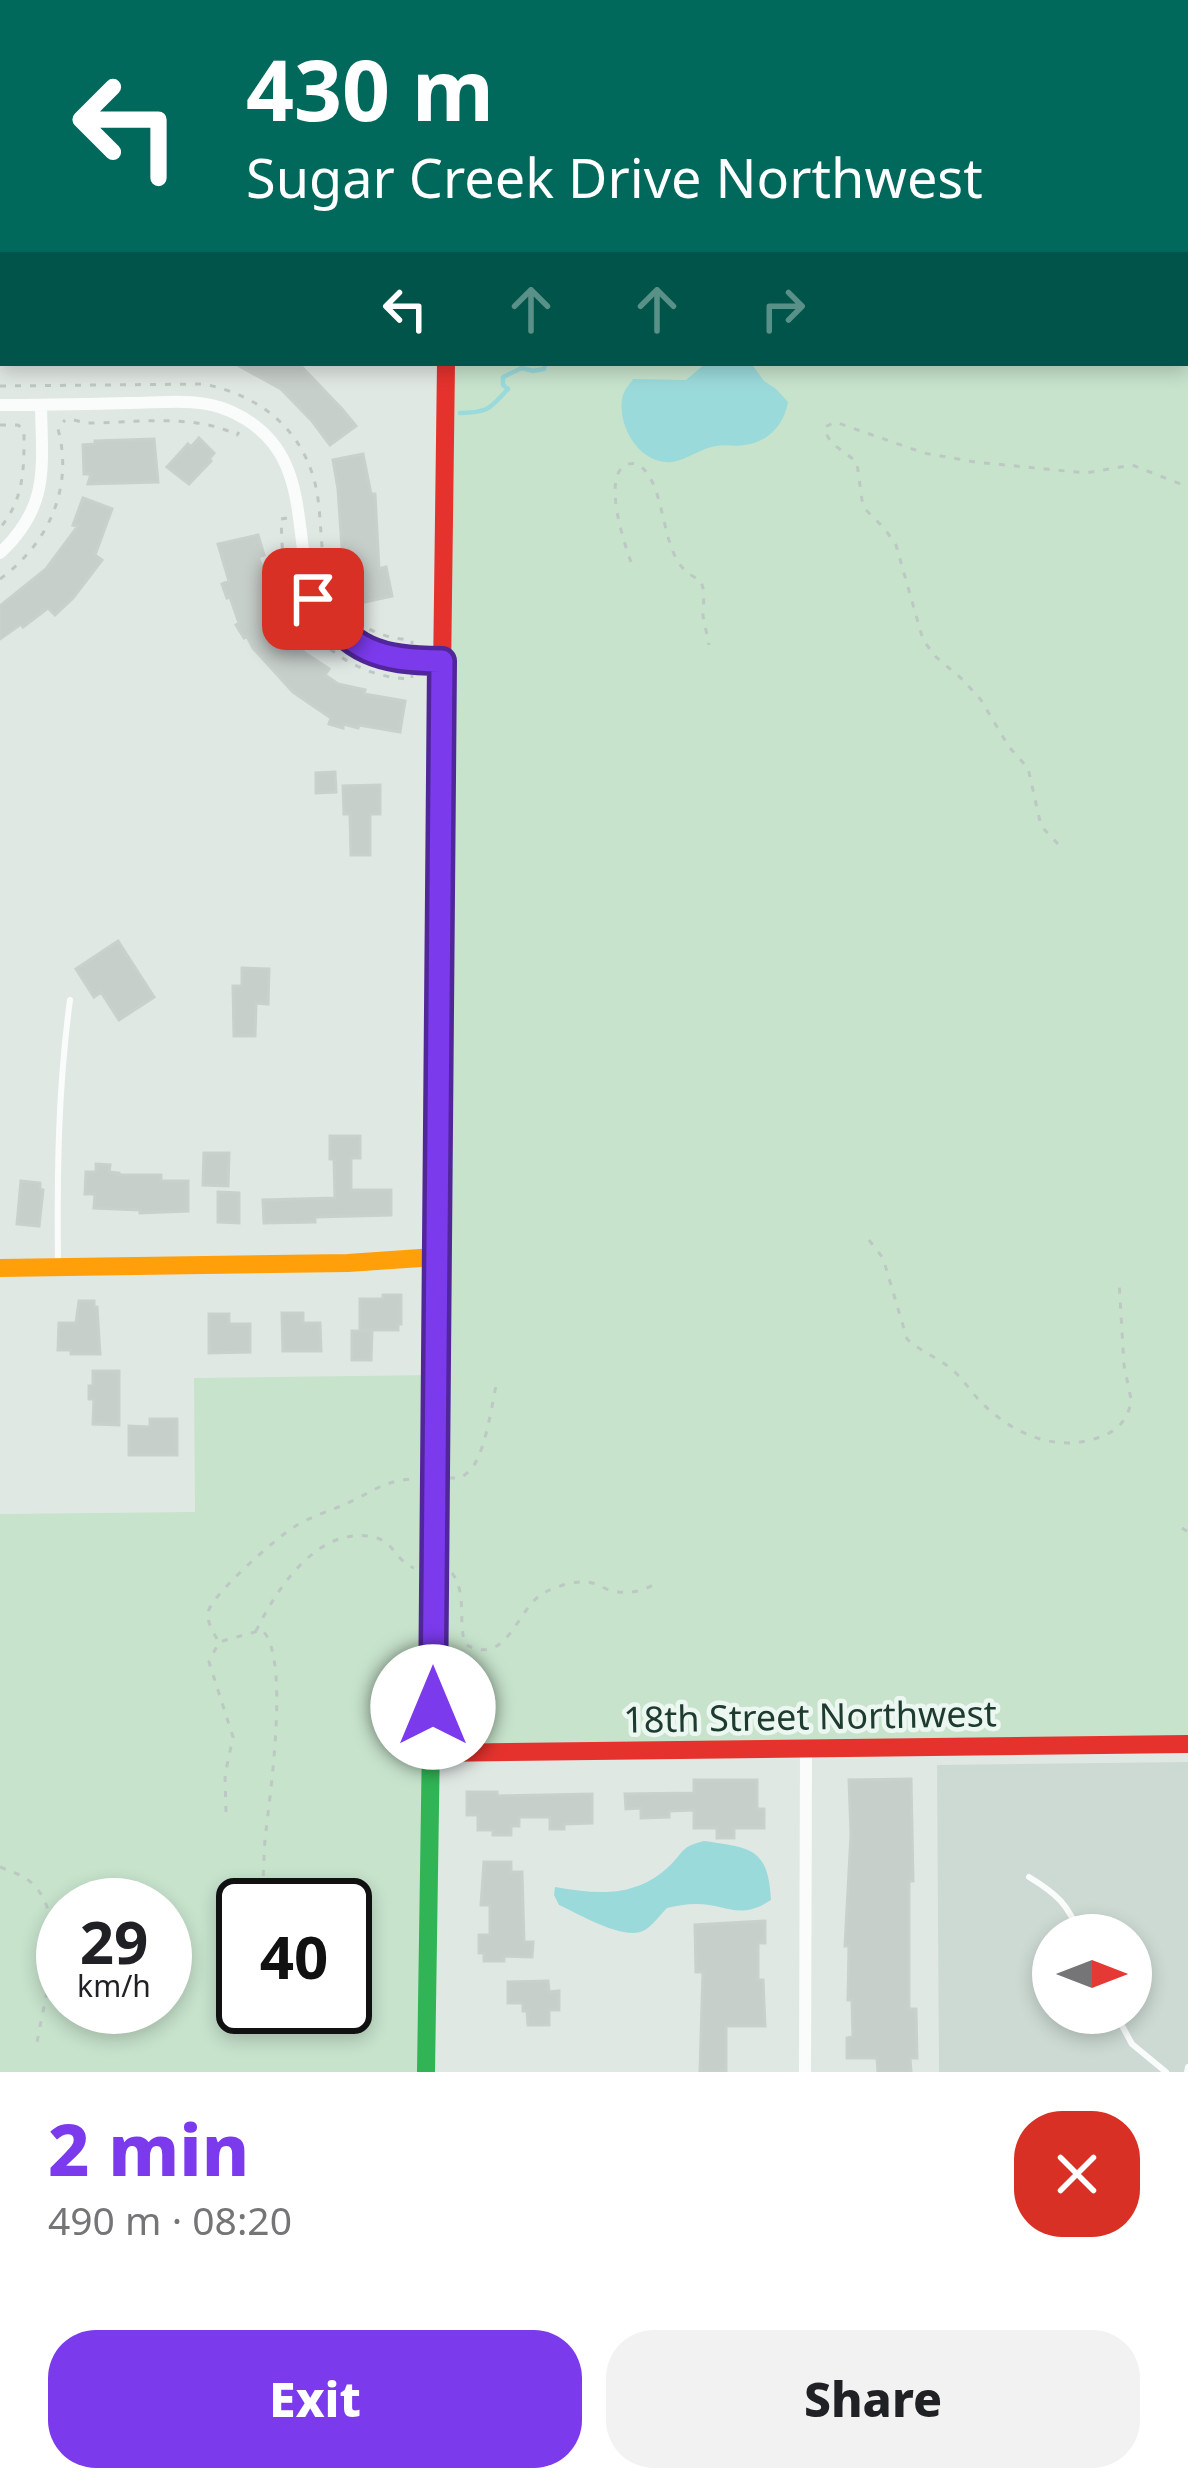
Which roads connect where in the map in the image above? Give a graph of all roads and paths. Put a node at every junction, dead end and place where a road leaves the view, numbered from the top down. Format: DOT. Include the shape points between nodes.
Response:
graph roads {
  1 [pos="446,366"];
  2 [pos="0,386"];
  3 [pos="0,405"];
  4 [pos="41,405"];
  5 [pos="247,420"];
  6 [pos="0,425"];
  7 [pos="1188,487"];
  8 [pos="0,528"];
  9 [pos="0,553"];
  10 [pos="631,562"];
  11 [pos="0,578"];
  12 [pos="412,640"];
  13 [pos="709,645"];
  14 [pos="442,661"];
  15 [pos="1058,844"];
  16 [pos="70,1000"];
  17 [pos="869,1240"];
  18 [pos="435,1257"];
  19 [pos="58,1266"];
  20 [pos="0,1268"];
  21 [pos="1119,1281"];
  22 [pos="497,1381"];
  23 [pos="434,1478"];
  24 [pos="219,1642"];
  25 [pos="1188,1744"];
  26 [pos="806,1749"];
  27 [pos="432,1753"];
  28 [pos="226,1812"];
  29 [pos="0,1867"];
  30 [pos="1029,1877"];
  31 [pos="262,1878"];
  32 [pos="1072,1914"];
  33 [pos="1127,2034"];
  34 [pos="37,2043"];
  35 [pos="426,2072"];
  36 [pos="805,2072"];
  37 [pos="1166,2072"];
  1 -- 14 [label="street"];
  2 -- 12 [label="path" via="198,383 257,403 290,432 309,466 325,573 339,604 383,636"];
  3 -- 4 [label="street"];
  4 -- 5 [label="street" via="197,402"];
  4 -- 9 [label="street" via="35,509"];
  5 -- 11 [label="path" via="237,436 193,422 63,421 62,480 50,524"];
  5 -- 14 [label="street" via="281,453 294,480 313,599 336,629 368,651"];
  6 -- 8 [label="path" via="24,430 24,472"];
  7 -- 15 [label="path" via="1132,465 1086,473 1014,466 924,453 835,422 825,428 857,464 866,510 896,545 923,640 981,700 1028,769 1041,826"];
  10 -- 13 [label="path" via="616,479 636,464 654,485 683,570 701,581"];
  14 -- 18 [label="street"];
  16 -- 19 [label="lane" via="56,1147"];
  17 -- 21 [label="path" via="884,1258 908,1339 1000,1416 1064,1445 1116,1430 1130,1410"];
  18 -- 19 [label="street"];
  18 -- 23 [label="street"];
  19 -- 20 [label="street"];
  22 -- 23 [label="path" via="473,1468 463,1478"];
  23 -- 24 [label="path" via="382,1484 293,1527 210,1606"];
  23 -- 27 [label="street"];
  24 -- 28 [label="path" via="209,1662 233,1737"];
  24 -- 31 [label="path" via="262,1630 271,1641 275,1771"];
  25 -- 26 [label="street, 18th Street Northwest"];
  26 -- 27 [label="street, 18th Street Northwest"];
  26 -- 36 [label="street"];
  27 -- 35 [label="street"];
  29 -- 34 [label="path" via="38,1889 52,1924"];
  30 -- 32 [label="lane"];
  33 -- 37 [label="lane"];
}
